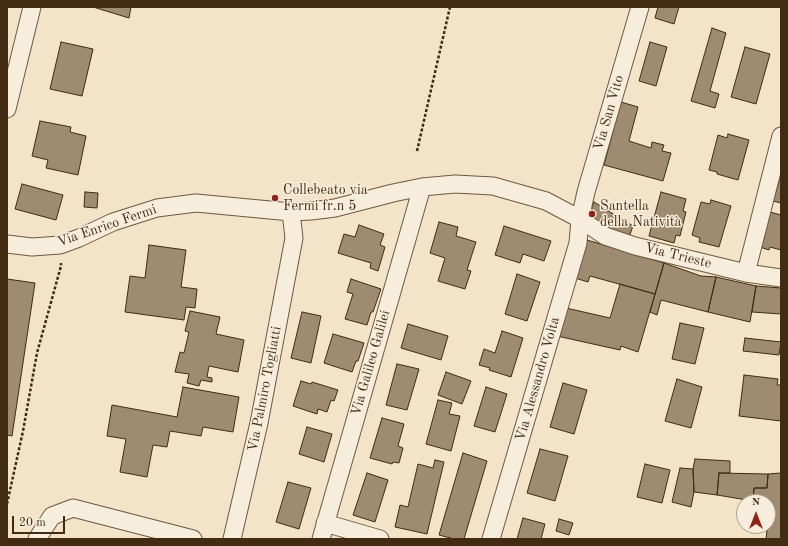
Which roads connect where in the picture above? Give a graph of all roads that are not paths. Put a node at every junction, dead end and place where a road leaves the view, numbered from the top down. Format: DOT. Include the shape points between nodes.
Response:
graph roads {
  1 [pos="32,7"];
  2 [pos="640,7"];
  3 [pos="7,109"];
  4 [pos="781,136"];
  5 [pos="422,187"];
  6 [pos="311,211"];
  7 [pos="291,212"];
  8 [pos="580,219"];
  9 [pos="294,238"];
  10 [pos="7,244"];
  11 [pos="746,273"];
  12 [pos="781,278"];
  13 [pos="323,531"];
  14 [pos="37,539"];
  15 [pos="193,539"];
  16 [pos="232,539"];
  17 [pos="380,539"];
  18 [pos="491,539"];
  1 -- 3 [label="street"];
  2 -- 8 [label="street, Via San Vito"];
  4 -- 11 [label="street"];
  5 -- 6 [label="street, Via Enrico Fermi" via="335,208"];
  5 -- 8 [label="street, Via Enrico Fermi" via="455,184 493,186 546,201"];
  5 -- 13 [label="street, Via Galileo Galilei"];
  6 -- 7 [label="street, Via Enrico Fermi"];
  6 -- 9 [label="street, Via Palmiro Togliatti"];
  7 -- 9 [label="street, Via Palmiro Togliatti"];
  7 -- 10 [label="street, Via Enrico Fermi" via="196,203 157,208 113,222 60,245 32,247"];
  8 -- 11 [label="street, Via Trieste" via="606,236 635,246"];
  8 -- 18 [label="street, Via Alessandro Volta" via="578,243"];
  9 -- 16 [label="street, Via Palmiro Togliatti" via="259,423"];
  11 -- 12 [label="street, Via Trieste"];
  13 -- 17 [label="street"];
  14 -- 15 [label="street" via="52,516 73,508"];
}
